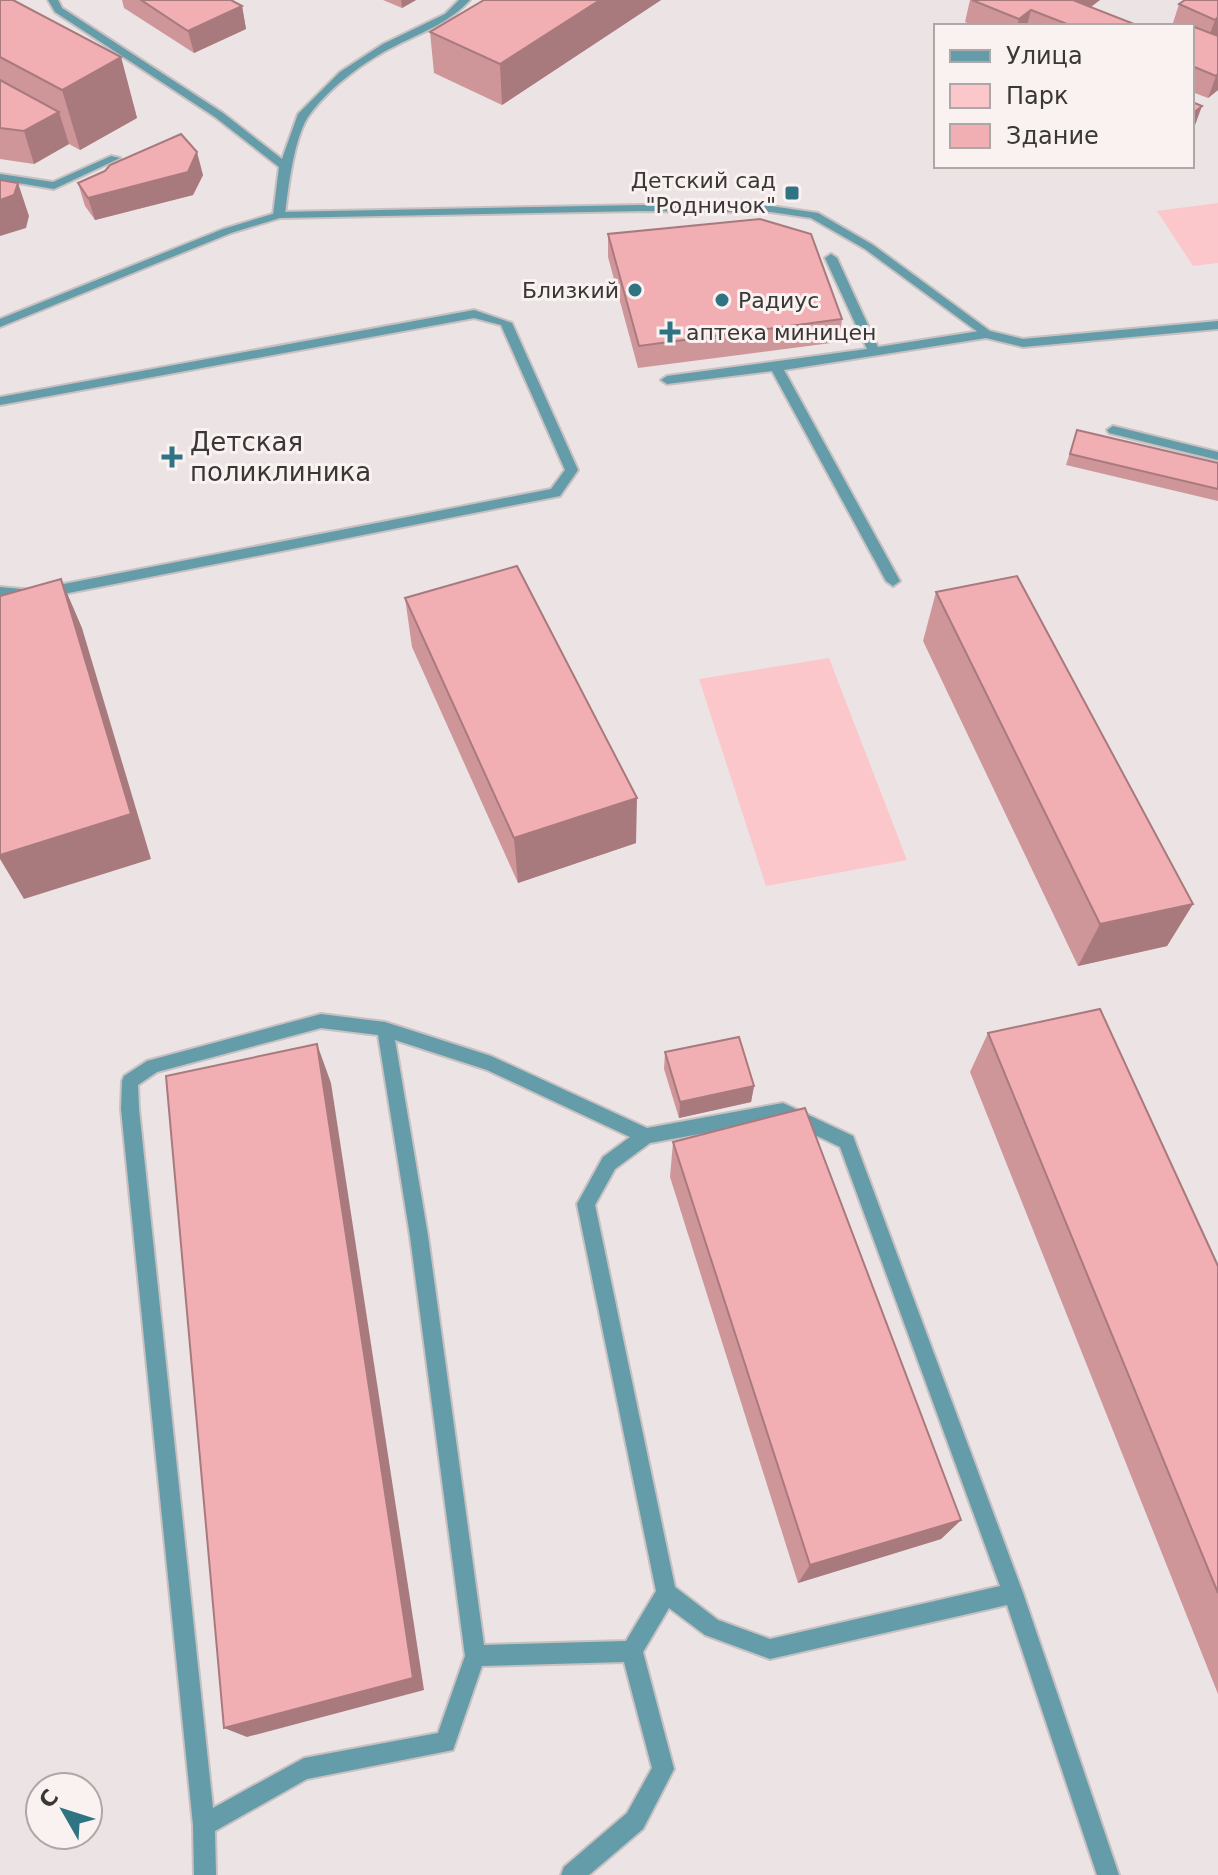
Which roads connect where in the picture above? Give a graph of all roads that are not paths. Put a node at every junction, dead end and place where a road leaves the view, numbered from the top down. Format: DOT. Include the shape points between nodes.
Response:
graph roads {
  1 [pos="53,0"];
  2 [pos="465,0"];
  3 [pos="115,158"];
  4 [pos="285,166"];
  5 [pos="0,177"];
  6 [pos="279,215"];
  7 [pos="831,258"];
  8 [pos="0,323"];
  9 [pos="1218,325"];
  10 [pos="986,334"];
  11 [pos="874,352"];
  12 [pos="776,367"];
  13 [pos="667,380"];
  14 [pos="0,401"];
  15 [pos="1113,430"];
  16 [pos="1218,456"];
  17 [pos="893,581"];
  18 [pos="0,592"];
  19 [pos="385,1029"];
  20 [pos="646,1136"];
  21 [pos="666,1593"];
  22 [pos="1013,1593"];
  23 [pos="632,1651"];
  24 [pos="475,1656"];
  25 [pos="204,1825"];
  26 [pos="205,1875"];
  27 [pos="572,1875"];
  28 [pos="1108,1875"];
  1 -- 4 [label="street" via="58,10 219,115"];
  2 -- 4 [label="street" via="448,16 344,74 303,114"];
  3 -- 5 [label="street" via="54,186"];
  4 -- 6 [label="street"];
  6 -- 8 [label="street"];
  6 -- 10 [label="street" via="641,208 771,209 814,215 869,247"];
  7 -- 11 [label="street"];
  9 -- 10 [label="street" via="1023,343"];
  10 -- 11 [label="street"];
  11 -- 12 [label="street"];
  12 -- 13 [label="street"];
  12 -- 17 [label="street"];
  14 -- 18 [label="street" via="474,314 506,323 572,470 555,493 33,595"];
  15 -- 16 [label="street"];
  19 -- 20 [label="street" via="491,1064"];
  19 -- 24 [label="street" via="419,1236"];
  19 -- 25 [label="street" via="321,1021 153,1066 130,1081"];
  20 -- 21 [label="street" via="609,1163 586,1204"];
  20 -- 22 [label="street" via="783,1111 847,1142"];
  21 -- 22 [label="street" via="712,1628 770,1649"];
  21 -- 23 [label="street"];
  22 -- 28 [label="street"];
  23 -- 24 [label="street"];
  23 -- 27 [label="street" via="663,1769 635,1821"];
  24 -- 25 [label="street" via="445,1742 304,1769"];
  25 -- 26 [label="street"];
}
